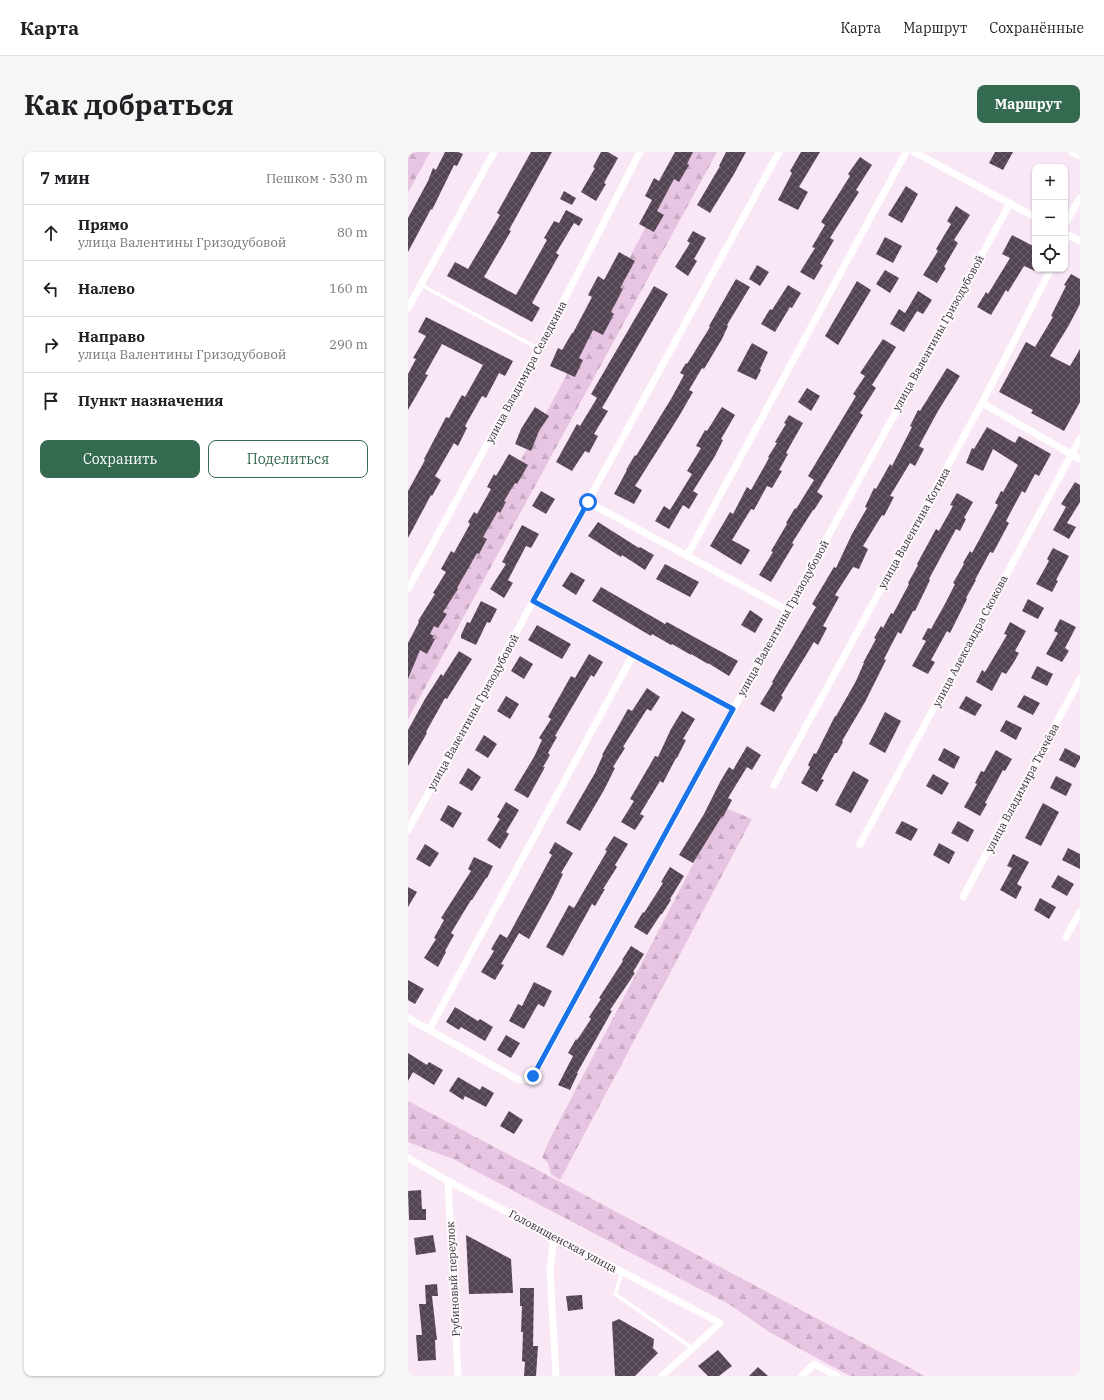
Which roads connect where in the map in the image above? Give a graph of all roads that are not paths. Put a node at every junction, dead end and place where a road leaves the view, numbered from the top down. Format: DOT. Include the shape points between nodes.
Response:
graph roads {
  1 [pos="494,152"];
  2 [pos="640,152"];
  3 [pos="780,152"];
  4 [pos="906,152"];
  5 [pos="914,152"];
  6 [pos="1072,152"];
  7 [pos="1080,156"];
  8 [pos="1080,198"];
  9 [pos="1010,203"];
  10 [pos="1032,215"];
  11 [pos="1068,219"];
  12 [pos="1068,234"];
  13 [pos="1080,240"];
  14 [pos="1049,272"];
  15 [pos="421,285"];
  16 [pos="408,308"];
  17 [pos="539,349"];
  18 [pos="982,403"];
  19 [pos="1080,439"];
  20 [pos="1071,455"];
  21 [pos="1080,459"];
  22 [pos="588,502"];
  23 [pos="687,556"];
  24 [pos="408,589"];
  25 [pos="533,601"];
  26 [pos="787,610"];
  27 [pos="633,655"];
  28 [pos="1080,679"];
  29 [pos="733,709"];
  30 [pos="774,785"];
  31 [pos="408,830"];
  32 [pos="860,844"];
  33 [pos="963,896"];
  34 [pos="1080,912"];
  35 [pos="1066,937"];
  36 [pos="408,1018"];
  37 [pos="429,1030"];
  38 [pos="408,1158"];
  39 [pos="448,1181"];
  40 [pos="554,1237"];
  41 [pos="622,1272"];
  42 [pos="692,1348"];
  43 [pos="458,1376"];
  44 [pos="556,1376"];
  45 [pos="662,1376"];
  46 [pos="802,1376"];
  47 [pos="837,1376"];
  1 -- 15 [label="street"];
  2 -- 17 [label="street, улица Владимира Селедкина"];
  3 -- 22 [label="street, улица Валентины Гризодубовой"];
  4 -- 23 [label="street"];
  5 -- 9 [label="street"];
  6 -- 7 [label="street"];
  8 -- 11 [label="street"];
  9 -- 10 [label="street"];
  9 -- 26 [label="street, улица Валентины Гризодубовой"];
  12 -- 13 [label="street"];
  14 -- 18 [label="street, улица Валентина Котика"];
  15 -- 16 [label="street"];
  15 -- 17 [label="lane"];
  17 -- 24 [label="street, улица Владимира Селедкина"];
  18 -- 20 [label="street"];
  18 -- 30 [label="street, улица Валентина Котика"];
  19 -- 20 [label="street, улица Александра Скокова"];
  20 -- 21 [label="street"];
  20 -- 32 [label="street, улица Александра Скокова"];
  22 -- 23 [label="street"];
  22 -- 25 [label="street, улица Валентины Гризодубовой"];
  23 -- 26 [label="street"];
  25 -- 27 [label="street"];
  25 -- 31 [label="street, улица Валентины Гризодубовой"];
  26 -- 29 [label="street, улица Валентины Гризодубовой"];
  27 -- 29 [label="street"];
  27 -- 37 [label="street"];
  28 -- 33 [label="street, улица Владимира Ткачёва"];
  29 -- 37 [label="street, улица Валентины Гризодубовой" via="533,1076 524,1081 517,1079"];
  34 -- 35 [label="street"];
  36 -- 37 [label="street, улица Валентины Гризодубовой"];
  38 -- 39 [label="street, Головищенская улица"];
  39 -- 40 [label="street, Головищенская улица"];
  39 -- 43 [label="street, Рубиновый переулок"];
  40 -- 41 [label="street, Головищенская улица"];
  40 -- 44 [label="street" via="550,1270"];
  41 -- 42 [label="lane" via="614,1294"];
  41 -- 42 [label="street, Головищенская улица" via="720,1323"];
  42 -- 45 [label="street"];
  46 -- 47 [label="street" via="814,1364"];
}
